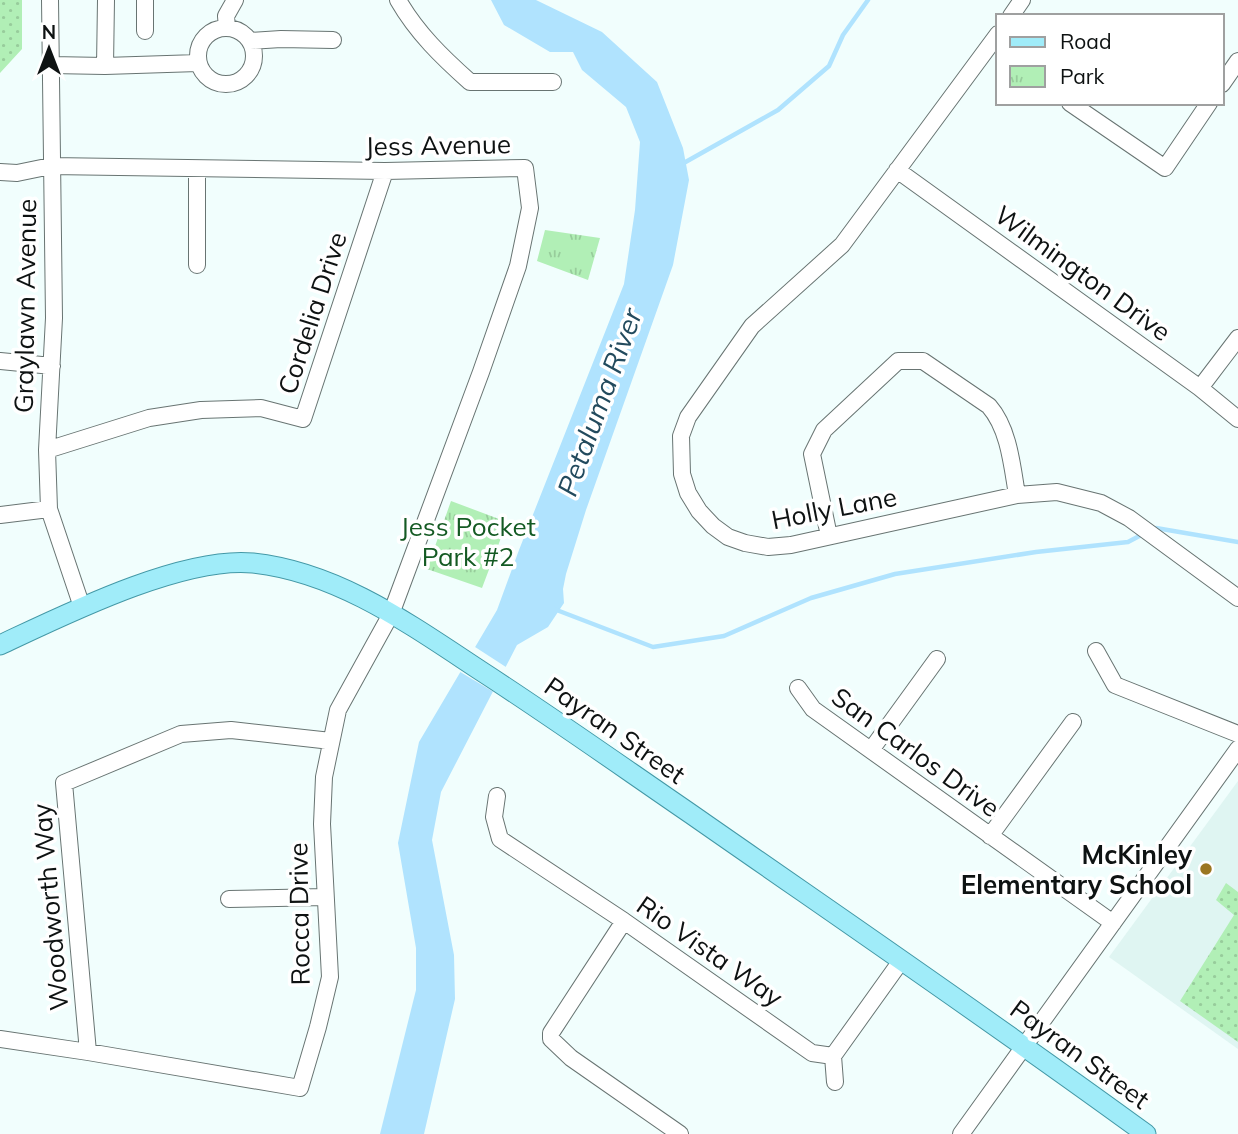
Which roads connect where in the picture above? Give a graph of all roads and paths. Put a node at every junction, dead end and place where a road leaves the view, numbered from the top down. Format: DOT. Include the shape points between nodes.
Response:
graph roads {
  1 [pos="50,0"];
  2 [pos="106,0"];
  3 [pos="145,0"];
  4 [pos="235,0"];
  5 [pos="398,0"];
  6 [pos="227,28"];
  7 [pos="145,31"];
  8 [pos="333,40"];
  9 [pos="250,41"];
  10 [pos="993,52"];
  11 [pos="1238,61"];
  12 [pos="198,63"];
  13 [pos="51,65"];
  14 [pos="105,66"];
  15 [pos="1224,81"];
  16 [pos="553,82"];
  17 [pos="1072,105"];
  18 [pos="1208,105"];
  19 [pos="51,166"];
  20 [pos="197,170"];
  21 [pos="897,170"];
  22 [pos="0,172"];
  23 [pos="385,172"];
  24 [pos="197,265"];
  25 [pos="1238,338"];
  26 [pos="0,361"];
  27 [pos="52,366"];
  28 [pos="1200,388"];
  29 [pos="1238,419"];
  30 [pos="47,450"];
  31 [pos="1017,495"];
  32 [pos="49,509"];
  33 [pos="0,515"];
  34 [pos="829,536"];
  35 [pos="1238,598"];
  36 [pos="82,607"];
  37 [pos="391,614"];
  38 [pos="0,645"];
  39 [pos="1096,651"];
  40 [pos="937,659"];
  41 [pos="798,688"];
  42 [pos="1073,722"];
  43 [pos="1238,734"];
  44 [pos="331,741"];
  45 [pos="1238,749"];
  46 [pos="871,750"];
  47 [pos="497,796"];
  48 [pos="990,835"];
  49 [pos="325,897"];
  50 [pos="229,899"];
  51 [pos="624,921"];
  52 [pos="1113,923"];
  53 [pos="901,961"];
  54 [pos="0,1039"];
  55 [pos="1025,1046"];
  56 [pos="88,1052"];
  57 [pos="833,1056"];
  58 [pos="835,1082"];
  59 [pos="680,1134"];
  60 [pos="961,1134"];
  61 [pos="1146,1134"];
  1 -- 13 [label="street, Graylawn Avenue"];
  2 -- 14 [label="street"];
  3 -- 7 [label="street"];
  4 -- 6 [label="street" via="226,16"];
  5 -- 16 [label="street" via="434,50 470,82"];
  6 -- 9 [label="street"];
  6 -- 12 [label="street" via="206,36 198,48"];
  8 -- 9 [label="street"];
  9 -- 12 [label="street" via="254,54 251,69 234,83 212,80"];
  10 -- 21 [label="street, Holly Lane"];
  11 -- 15 [label="street"];
  12 -- 14 [label="street"];
  13 -- 14 [label="street"];
  13 -- 19 [label="street, Graylawn Avenue"];
  17 -- 18 [label="street" via="1165,167"];
  19 -- 20 [label="street, Jess Avenue"];
  19 -- 22 [label="street, Jess Avenue"];
  19 -- 27 [label="street, Graylawn Avenue"];
  20 -- 23 [label="street, Jess Avenue"];
  20 -- 24 [label="street"];
  21 -- 28 [label="street, Wilmington Drive"];
  21 -- 34 [label="street, Holly Lane" via="842,245 752,326 688,417 681,436 682,474 688,493 699,511 728,537 768,547"];
  23 -- 30 [label="street, Cordelia Drive" via="303,419 261,408 201,410 149,418"];
  23 -- 37 [label="street, Jess Avenue" via="525,168 530,208 514,278"];
  25 -- 28 [label="street"];
  26 -- 27 [label="street"];
  27 -- 30 [label="street, Graylawn Avenue"];
  28 -- 29 [label="street, Wilmington Drive"];
  30 -- 32 [label="street, Graylawn Avenue"];
  31 -- 34 [label="street, Holly Lane"];
  31 -- 34 [label="street" via="997,415 923,361 898,361 824,430 812,454"];
  31 -- 35 [label="street, Holly Lane" via="1057,492 1101,503 1129,518"];
  32 -- 33 [label="street"];
  32 -- 36 [label="street, Graylawn Avenue"];
  36 -- 37 [label="main road, Payran Street" via="202,566 251,563 316,576"];
  36 -- 38 [label="main road, Payran Street"];
  37 -- 44 [label="street, Rocca Drive" via="338,710"];
  37 -- 53 [label="main road, Payran Street" via="541,710"];
  39 -- 43 [label="street" via="1115,685"];
  40 -- 46 [label="street"];
  41 -- 46 [label="street, San Carlos Drive" via="813,709"];
  42 -- 48 [label="street"];
  44 -- 49 [label="street, Rocca Drive" via="322,824"];
  44 -- 56 [label="street, Woodworth Way" via="232,730 181,734 64,783"];
  45 -- 52 [label="street"];
  46 -- 48 [label="street, San Carlos Drive"];
  47 -- 51 [label="street, Rio Vista Way" via="494,817 500,839"];
  48 -- 52 [label="street, San Carlos Drive"];
  49 -- 50 [label="street"];
  49 -- 56 [label="street, Rocca Drive" via="330,978 300,1088"];
  51 -- 57 [label="street, Rio Vista Way" via="811,1053"];
  51 -- 59 [label="street" via="551,1033 551,1040"];
  52 -- 55 [label="street"];
  53 -- 55 [label="main road, Payran Street"];
  53 -- 57 [label="street"];
  54 -- 56 [label="street, Rocca Drive"];
  55 -- 60 [label="street"];
  55 -- 61 [label="main road, Payran Street"];
  57 -- 58 [label="street"];
}
